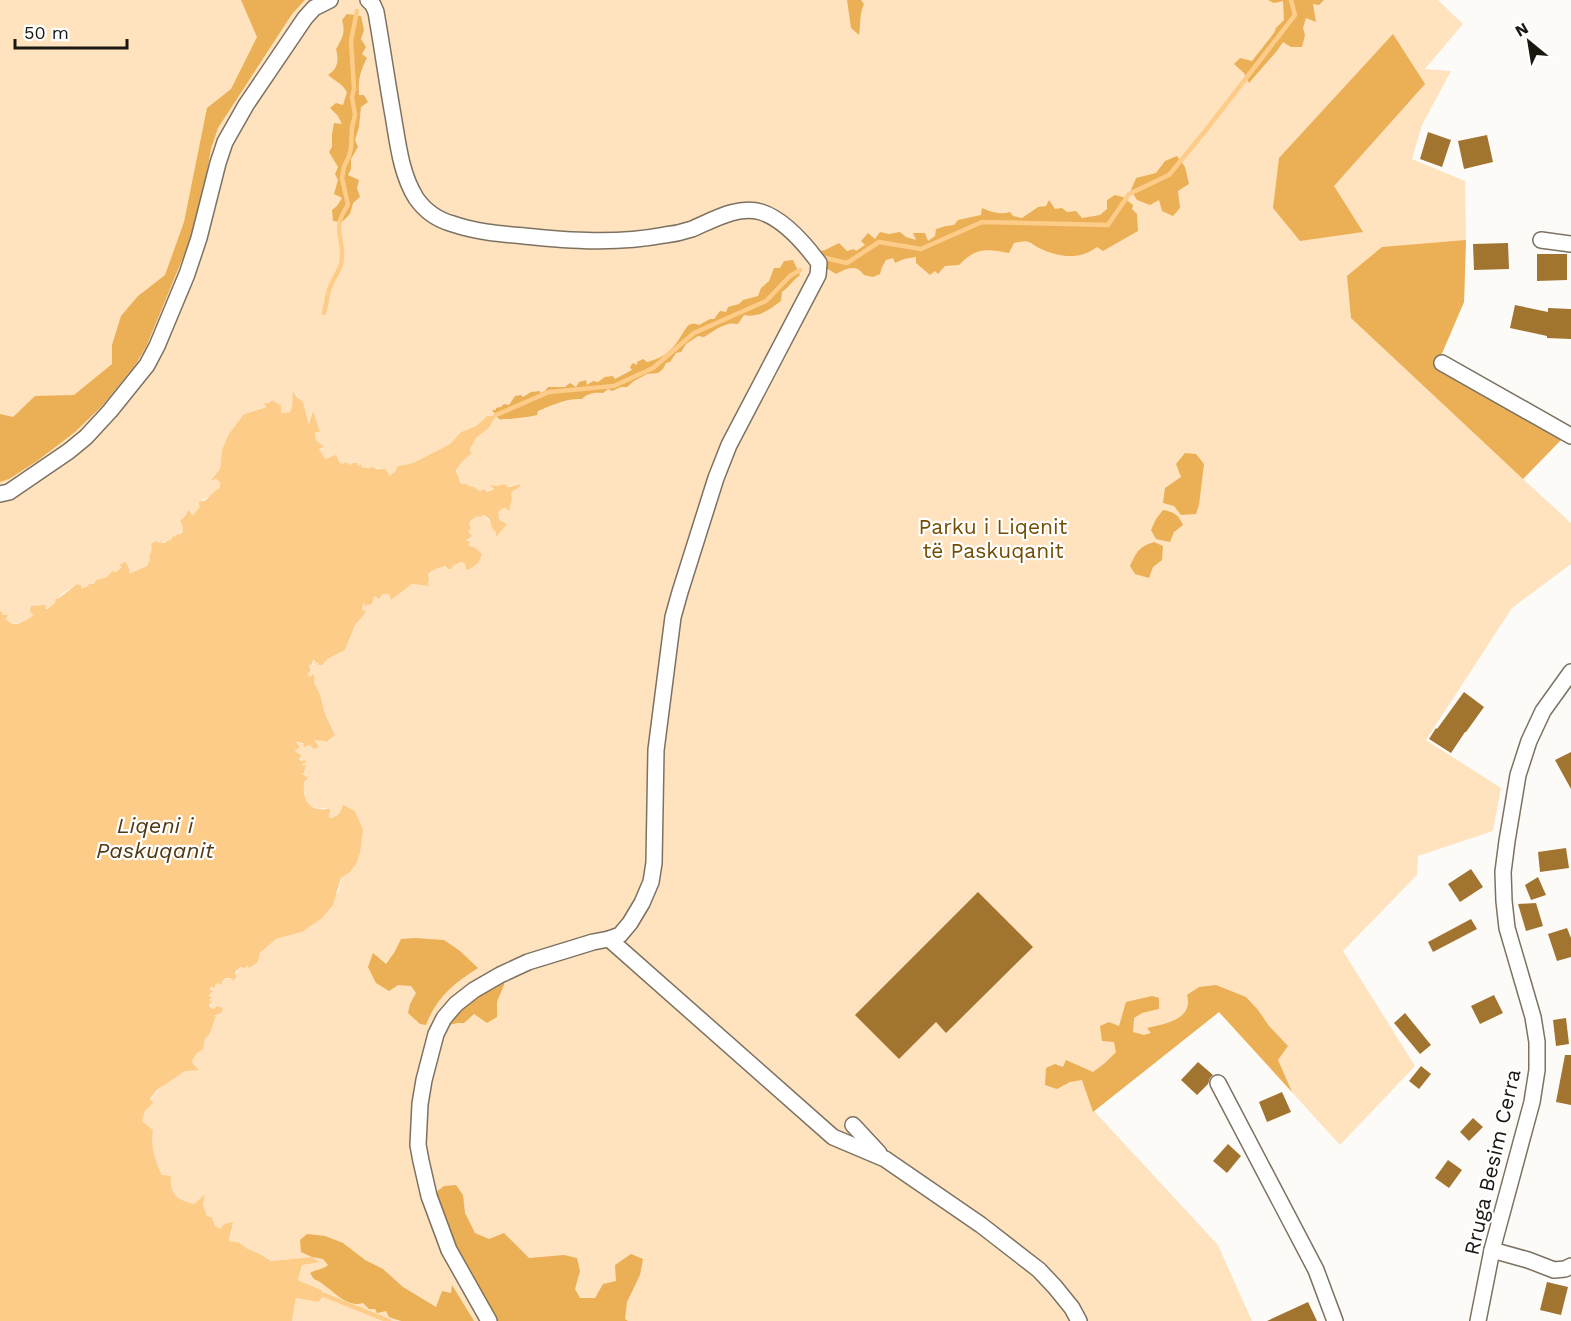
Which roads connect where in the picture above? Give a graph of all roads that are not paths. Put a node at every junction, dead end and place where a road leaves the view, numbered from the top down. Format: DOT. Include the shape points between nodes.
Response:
graph roads {
  1 [pos="330,0"];
  2 [pos="368,0"];
  3 [pos="1541,240"];
  4 [pos="1571,244"];
  5 [pos="1442,363"];
  6 [pos="1571,436"];
  7 [pos="3,495"];
  8 [pos="1571,672"];
  9 [pos="609,939"];
  10 [pos="1218,1083"];
  11 [pos="853,1125"];
  12 [pos="885,1159"];
  13 [pos="1492,1250"];
  14 [pos="1571,1266"];
  15 [pos="489,1321"];
  16 [pos="1079,1321"];
  17 [pos="1335,1321"];
  18 [pos="1478,1321"];
  1 -- 7 [label="street" via="305,18 225,142 187,274 147,365 86,437"];
  2 -- 9 [label="street" via="376,12 403,170 422,206 436,217 497,234 594,242 667,235 729,213 759,211 773,217 798,238 819,262 818,275 729,446 697,533 673,617 656,750 656,836 651,882 630,923 620,935"];
  3 -- 4 [label="street"];
  5 -- 6 [label="street"];
  8 -- 13 [label="street, Rruga Besim Cerra" via="1543,711 1529,741 1518,775 1507,840 1503,872 1507,928 1533,1017 1537,1070"];
  9 -- 12 [label="street" via="833,1137"];
  9 -- 15 [label="street" via="549,955 500,975 456,1004 436,1034 420,1104 418,1145 429,1196 449,1250"];
  10 -- 17 [label="street" via="1316,1270"];
  11 -- 12 [label="street"];
  12 -- 16 [label="street" via="1038,1270"];
  13 -- 14 [label="street" via="1554,1270"];
  13 -- 18 [label="street, Rruga Besim Cerra"];
}
